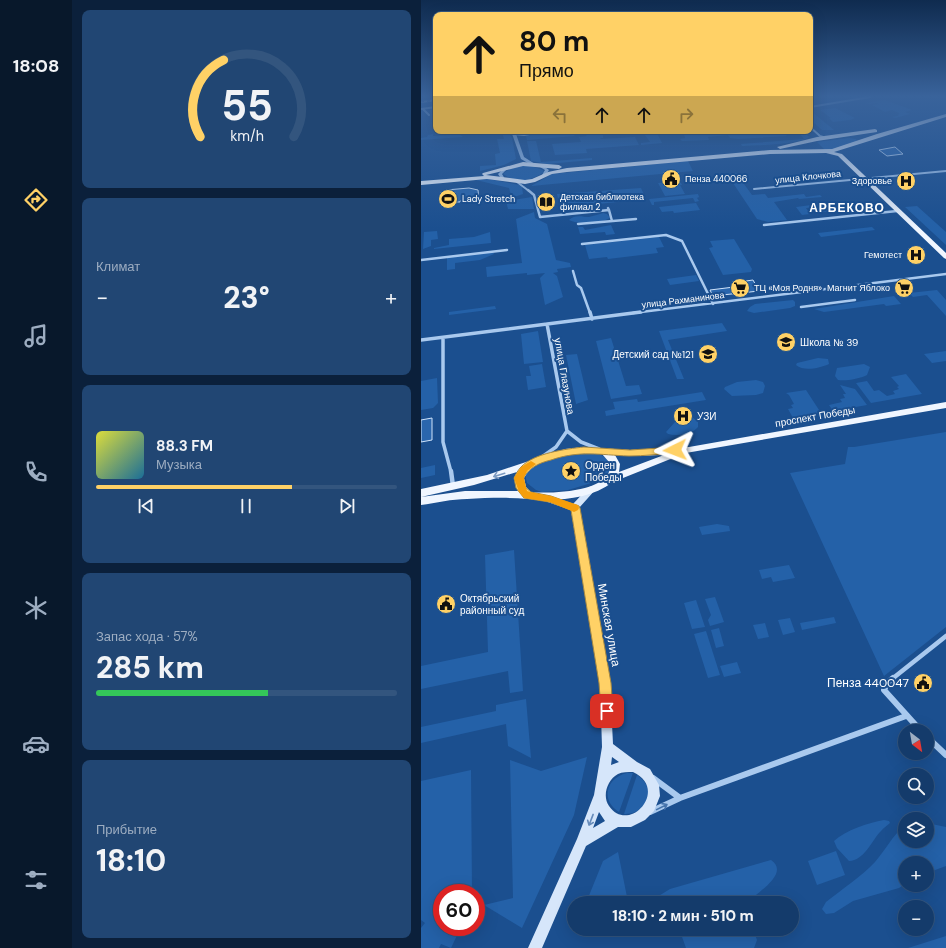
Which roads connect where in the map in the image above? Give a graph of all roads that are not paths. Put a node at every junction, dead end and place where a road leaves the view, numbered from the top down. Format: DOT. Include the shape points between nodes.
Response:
graph roads {
  1 [pos="516,141"];
  2 [pos="807,141"];
  3 [pos="861,141"];
  4 [pos="862,141"];
  5 [pos="857,143"];
  6 [pos="797,144"];
  7 [pos="844,148"];
  8 [pos="801,151"];
  9 [pos="824,151"];
  10 [pos="840,155"];
  11 [pos="522,158"];
  12 [pos="670,159"];
  13 [pos="534,165"];
  14 [pos="541,166"];
  15 [pos="508,168"];
  16 [pos="946,171"];
  17 [pos="544,175"];
  18 [pos="421,179"];
  19 [pos="503,179"];
  20 [pos="864,179"];
  21 [pos="533,181"];
  22 [pos="517,182"];
  23 [pos="421,183"];
  24 [pos="525,187"];
  25 [pos="753,190"];
  26 [pos="897,211"];
  27 [pos="636,219"];
  28 [pos="613,221"];
  29 [pos="578,224"];
  30 [pos="764,225"];
  31 [pos="582,244"];
  32 [pos="507,250"];
  33 [pos="946,257"];
  34 [pos="421,260"];
  35 [pos="573,271"];
  36 [pos="946,274"];
  37 [pos="855,300"];
  38 [pos="713,304"];
  39 [pos="801,307"];
  40 [pos="592,319"];
  41 [pos="547,324"];
  42 [pos="443,338"];
  43 [pos="421,340"];
  44 [pos="946,406"];
  45 [pos="567,431"];
  46 [pos="689,450"];
  47 [pos="604,451"];
  48 [pos="535,461"];
  49 [pos="612,479"];
  50 [pos="453,487"];
  51 [pos="592,489"];
  52 [pos="421,493"];
  53 [pos="528,495"];
  54 [pos="542,497"];
  55 [pos="421,501"];
  56 [pos="575,508"];
  57 [pos="946,636"];
  58 [pos="906,716"];
  59 [pos="914,724"];
  60 [pos="934,744"];
  61 [pos="608,747"];
  62 [pos="946,755"];
  63 [pos="633,766"];
  64 [pos="646,773"];
  65 [pos="603,781"];
  66 [pos="599,798"];
  67 [pos="680,798"];
  68 [pos="644,816"];
  69 [pos="617,821"];
  70 [pos="582,842"];
  71 [pos="535,948"];
  1 -- 11 [label="street"];
  2 -- 6 [label="main road"];
  3 -- 5 [label="main road"];
  4 -- 5 [label="main road"];
  5 -- 7 [label="main road"];
  6 -- 8 [label="main road" via="794,148"];
  6 -- 12 [label="main road"];
  7 -- 9 [label="main road"];
  7 -- 10 [label="main road"];
  8 -- 9 [label="main road"];
  8 -- 12 [label="main road"];
  9 -- 10 [label="main road"];
  10 -- 20 [label="main road"];
  11 -- 13 [label="street"];
  11 -- 15 [label="street"];
  12 -- 14 [label="main road" via="565,167"];
  12 -- 17 [label="main road" via="567,170"];
  13 -- 14 [label="main road"];
  13 -- 15 [label="main road" via="523,164"];
  14 -- 17 [label="street" via="547,170"];
  15 -- 18 [label="main road" via="486,174"];
  15 -- 19 [label="street" via="500,174"];
  16 -- 20 [label="street, улица Клочкова"];
  17 -- 21 [label="main road"];
  19 -- 22 [label="main road"];
  19 -- 23 [label="main road" via="487,177"];
  20 -- 25 [label="street, улица Клочкова"];
  20 -- 26 [label="main road"];
  21 -- 22 [label="main road"];
  21 -- 24 [label="street"];
  22 -- 24 [label="street"];
  24 -- 28 [label="street" via="534,195 540,217 608,209"];
  26 -- 30 [label="street"];
  26 -- 33 [label="main road"];
  27 -- 28 [label="street"];
  28 -- 29 [label="street"];
  31 -- 38 [label="street" via="666,235 682,241"];
  32 -- 34 [label="street"];
  35 -- 40 [label="street"];
  36 -- 38 [label="street, улица Рахманинова"];
  37 -- 39 [label="street"];
  38 -- 40 [label="street, улица Рахманинова"];
  40 -- 41 [label="street, улица Рахманинова"];
  41 -- 42 [label="street, улица Рахманинова"];
  41 -- 45 [label="street, улица Глазунова"];
  42 -- 43 [label="street, улица Рахманинова"];
  42 -- 50 [label="street" via="443,442"];
  44 -- 46 [label="main road, проспект Победы"];
  45 -- 47 [label="street" via="585,444"];
  45 -- 48 [label="street" via="558,446"];
  46 -- 47 [label="main road, проспект Победы" via="630,453"];
  46 -- 49 [label="main road, проспект Победы"];
  47 -- 48 [label="main road, проспект Победы" via="574,451"];
  47 -- 49 [label="main road" via="616,465"];
  48 -- 50 [label="main road, one-way" via="499,476"];
  48 -- 53 [label="main road" via="524,469 519,478 521,488"];
  49 -- 51 [label="main road, проспект Победы"];
  50 -- 52 [label="main road"];
  51 -- 54 [label="main road, проспект Победы" via="568,495"];
  51 -- 56 [label="main road"];
  53 -- 54 [label="main road, проспект Победы"];
  53 -- 55 [label="main road" via="465,495"];
  54 -- 56 [label="main road"];
  56 -- 61 [label="main road, Минская улица" via="605,683"];
  57 -- 58 [label="street" via="887,683 884,690"];
  58 -- 59 [label="street"];
  58 -- 67 [label="street"];
  60 -- 62 [label="street"];
  61 -- 63 [label="main road"];
  61 -- 65 [label="main road, Минская улица"];
  63 -- 64 [label="main road"];
  63 -- 65 [label="main road" via="616,769"];
  64 -- 67 [label="street"];
  64 -- 68 [label="main road" via="654,786 653,802"];
  65 -- 66 [label="main road"];
  66 -- 69 [label="main road" via="605,813"];
  66 -- 70 [label="main road, one-way"];
  68 -- 67 [label="street, one-way"];
  68 -- 69 [label="main road" via="630,822"];
  69 -- 70 [label="main road"];
  70 -- 71 [label="main road"];
}
